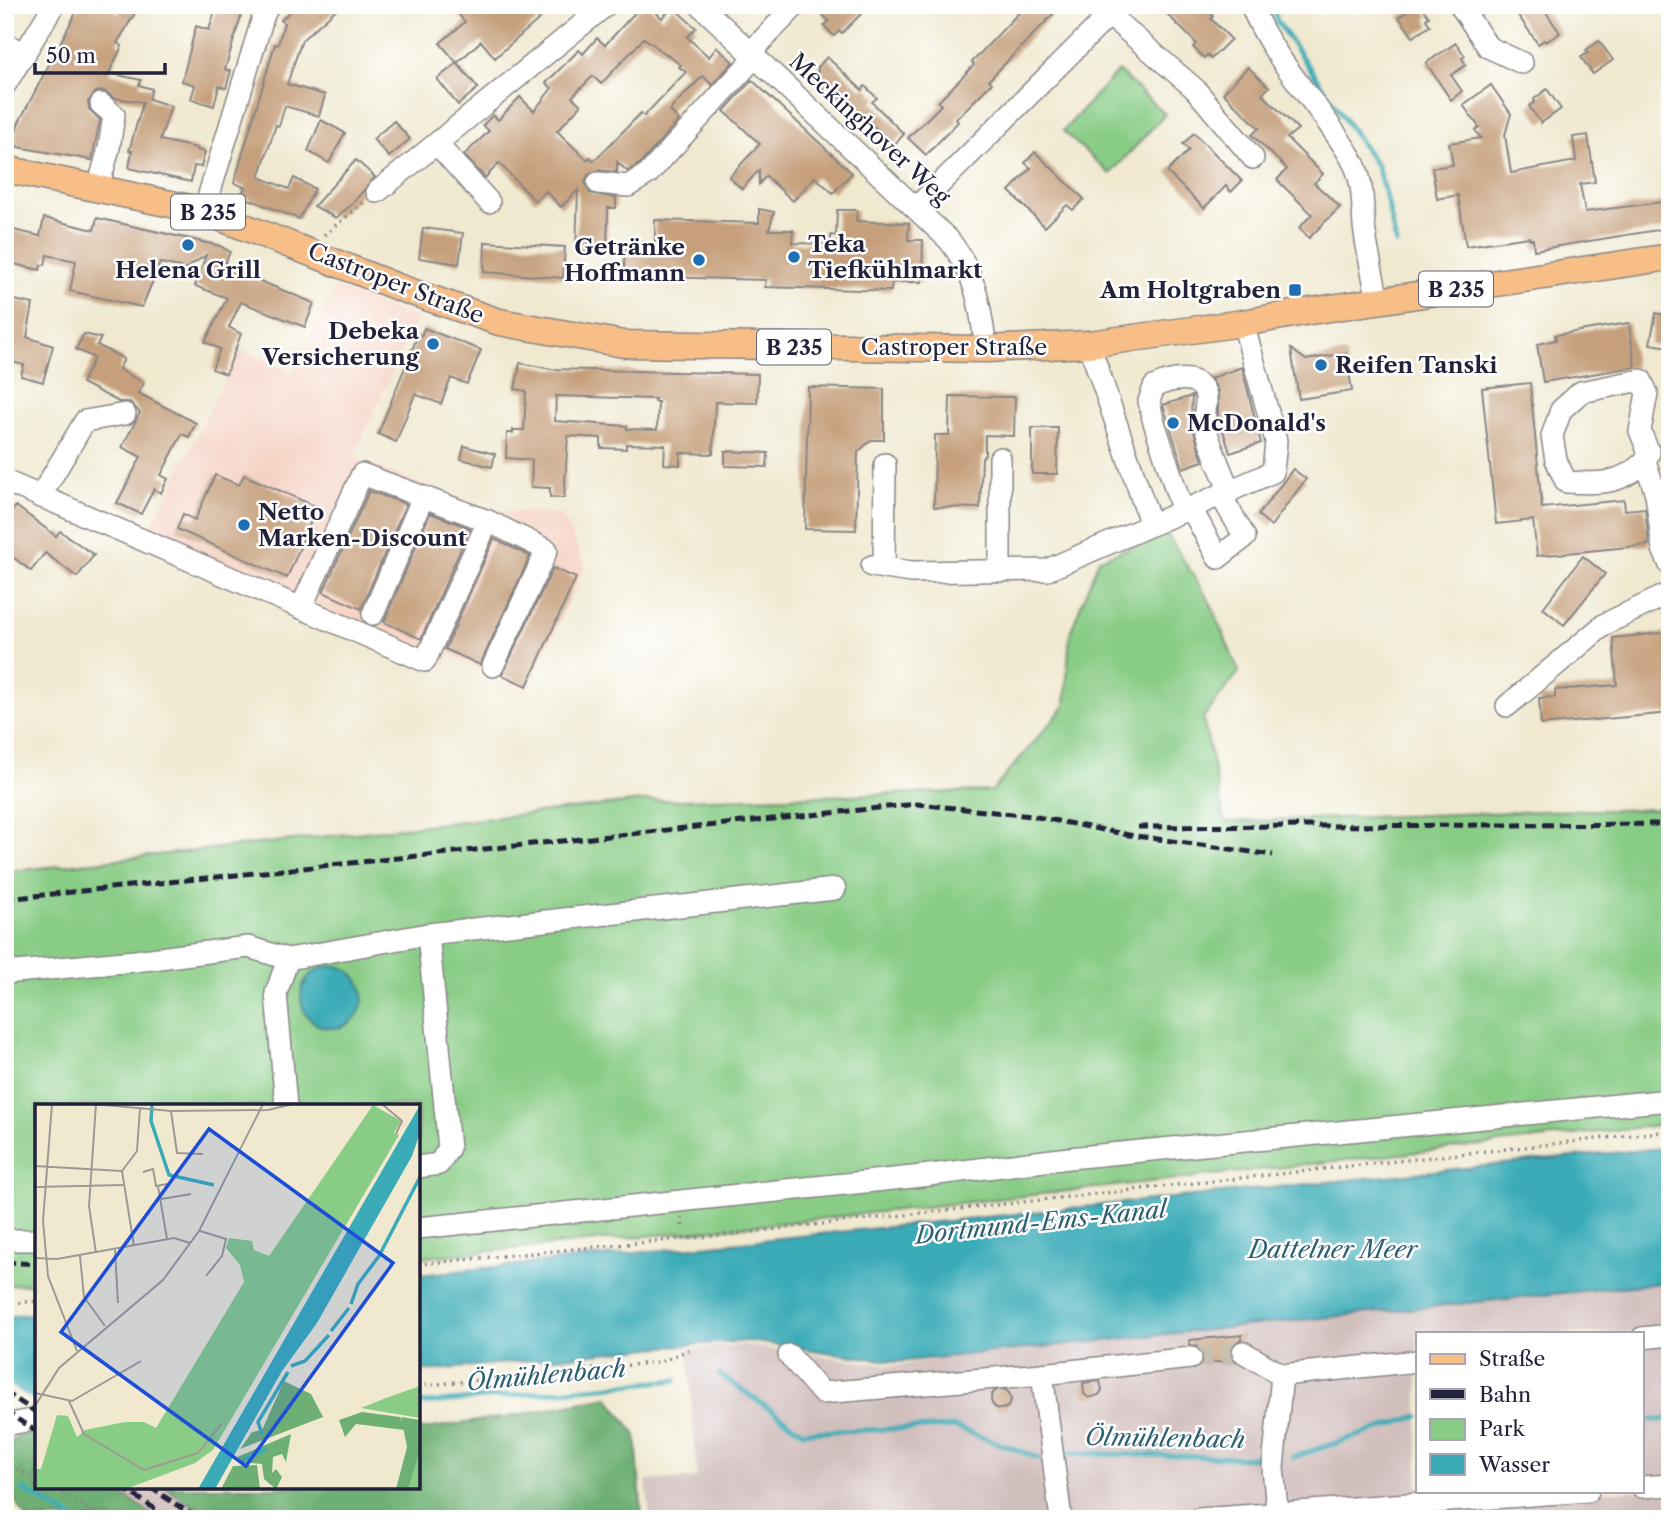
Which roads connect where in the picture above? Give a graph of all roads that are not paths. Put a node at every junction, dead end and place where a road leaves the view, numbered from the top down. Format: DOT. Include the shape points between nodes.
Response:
graph roads {
  1 [pos="54,5"];
  2 [pos="269,5"];
  3 [pos="606,5"];
  4 [pos="700,5"];
  5 [pos="796,5"];
  6 [pos="1251,5"];
  7 [pos="1460,5"];
  8 [pos="1114,10"];
  9 [pos="5,44"];
  10 [pos="25,54"];
  11 [pos="753,54"];
  12 [pos="1521,63"];
  13 [pos="5,85"];
  14 [pos="101,104"];
  15 [pos="437,144"];
  16 [pos="1253,158"];
  17 [pos="5,169"];
  18 [pos="598,183"];
  19 [pos="98,188"];
  20 [pos="377,192"];
  21 [pos="489,202"];
  22 [pos="916,208"];
  23 [pos="204,211"];
  24 [pos="1670,257"];
  25 [pos="1378,300"];
  26 [pos="1243,323"];
  27 [pos="1089,344"];
  28 [pos="986,349"];
  29 [pos="125,414"];
  30 [pos="1000,458"];
  31 [pos="1645,461"];
  32 [pos="885,464"];
  33 [pos="5,481"];
  34 [pos="1225,494"];
  35 [pos="40,497"];
  36 [pos="423,497"];
  37 [pos="1187,510"];
  38 [pos="488,521"];
  39 [pos="1151,525"];
  40 [pos="1670,565"];
  41 [pos="1000,571"];
  42 [pos="1670,593"];
  43 [pos="301,608"];
  44 [pos="373,614"];
  45 [pos="493,666"];
  46 [pos="1507,706"];
  47 [pos="835,888"];
  48 [pos="428,934"];
  49 [pos="288,959"];
  50 [pos="5,973"];
  51 [pos="1670,1100"];
  52 [pos="286,1104"];
  53 [pos="420,1167"];
  54 [pos="420,1228"];
  55 [pos="5,1240"];
  56 [pos="35,1240"];
  57 [pos="1670,1335"];
  58 [pos="1644,1338"];
  59 [pos="1244,1352"];
  60 [pos="789,1354"];
  61 [pos="1191,1357"];
  62 [pos="1416,1361"];
  63 [pos="1042,1374"];
  64 [pos="1282,1375"];
  65 [pos="35,1419"];
  66 [pos="5,1425"];
  67 [pos="1670,1485"];
  68 [pos="1644,1487"];
  69 [pos="1575,1492"];
  70 [pos="1277,1515"];
  71 [pos="1061,1519"];
  72 [pos="1199,1519"];
  1 -- 10 [label="street"];
  2 -- 23 [label="street"];
  3 -- 15 [label="street"];
  4 -- 11 [label="street, Meckinghover Weg"];
  5 -- 11 [label="street"];
  6 -- 25 [label="street" via="1272,47 1352,159 1362,184 1364,226"];
  7 -- 12 [label="street" via="1488,47"];
  8 -- 16 [label="street" via="1195,89"];
  8 -- 22 [label="street"];
  9 -- 10 [label="street"];
  10 -- 13 [label="street"];
  11 -- 18 [label="street" via="649,173 628,186"];
  11 -- 22 [label="street, Meckinghover Weg"];
  14 -- 19 [label="street" via="114,115"];
  15 -- 20 [label="street"];
  15 -- 21 [label="street"];
  17 -- 19 [label="main road, Castroper Straße / B 235"];
  19 -- 23 [label="main road, Castroper Straße / B 235"];
  22 -- 28 [label="street, Meckinghover Weg" via="965,261 979,298"];
  23 -- 28 [label="main road, Castroper Straße / B 235" via="499,322 624,344"];
  24 -- 25 [label="main road, Castroper Straße / B 235"];
  25 -- 26 [label="main road, Castroper Straße / B 235"];
  26 -- 27 [label="main road, Castroper Straße / B 235"];
  26 -- 34 [label="street" via="1276,441 1273,472"];
  27 -- 28 [label="main road, Castroper Straße / B 235"];
  27 -- 39 [label="street"];
  29 -- 35 [label="street" via="85,421"];
  30 -- 41 [label="street"];
  31 -- 31 [label="street" via="1649,453 1640,431 1647,393 1641,380 1581,392 1561,410 1552,436 1566,482 1603,484 1635,471"];
  31 -- 40 [label="street"];
  32 -- 41 [label="street" via="878,567 911,572"];
  33 -- 35 [label="street"];
  34 -- 37 [label="street"];
  34 -- 37 [label="street" via="1245,537 1218,558"];
  34 -- 37 [label="street" via="1204,422 1205,394 1200,385 1186,379 1165,381 1154,387 1149,401"];
  35 -- 43 [label="street"];
  36 -- 38 [label="street"];
  36 -- 43 [label="street" via="362,474"];
  36 -- 44 [label="street"];
  37 -- 39 [label="street"];
  38 -- 43 [label="street" via="425,661"];
  38 -- 45 [label="street" via="547,550"];
  39 -- 41 [label="street" via="1047,570"];
  42 -- 46 [label="street" via="1605,624"];
  47 -- 48 [label="street"];
  48 -- 49 [label="street"];
  48 -- 53 [label="street" via="449,1148 439,1164"];
  49 -- 50 [label="street" via="248,947"];
  49 -- 52 [label="street" via="276,993"];
  51 -- 54 [label="street" via="1069,1157"];
  55 -- 56 [label="street"];
  57 -- 58 [label="street"];
  59 -- 64 [label="street"];
  60 -- 63 [label="street" via="822,1393"];
  61 -- 63 [label="street"];
  62 -- 64 [label="street"];
  63 -- 71 [label="street"];
  64 -- 70 [label="street" via="1273,1468"];
  65 -- 66 [label="street"];
  67 -- 68 [label="street"];
  69 -- 70 [label="street"];
  70 -- 72 [label="street"];
}
